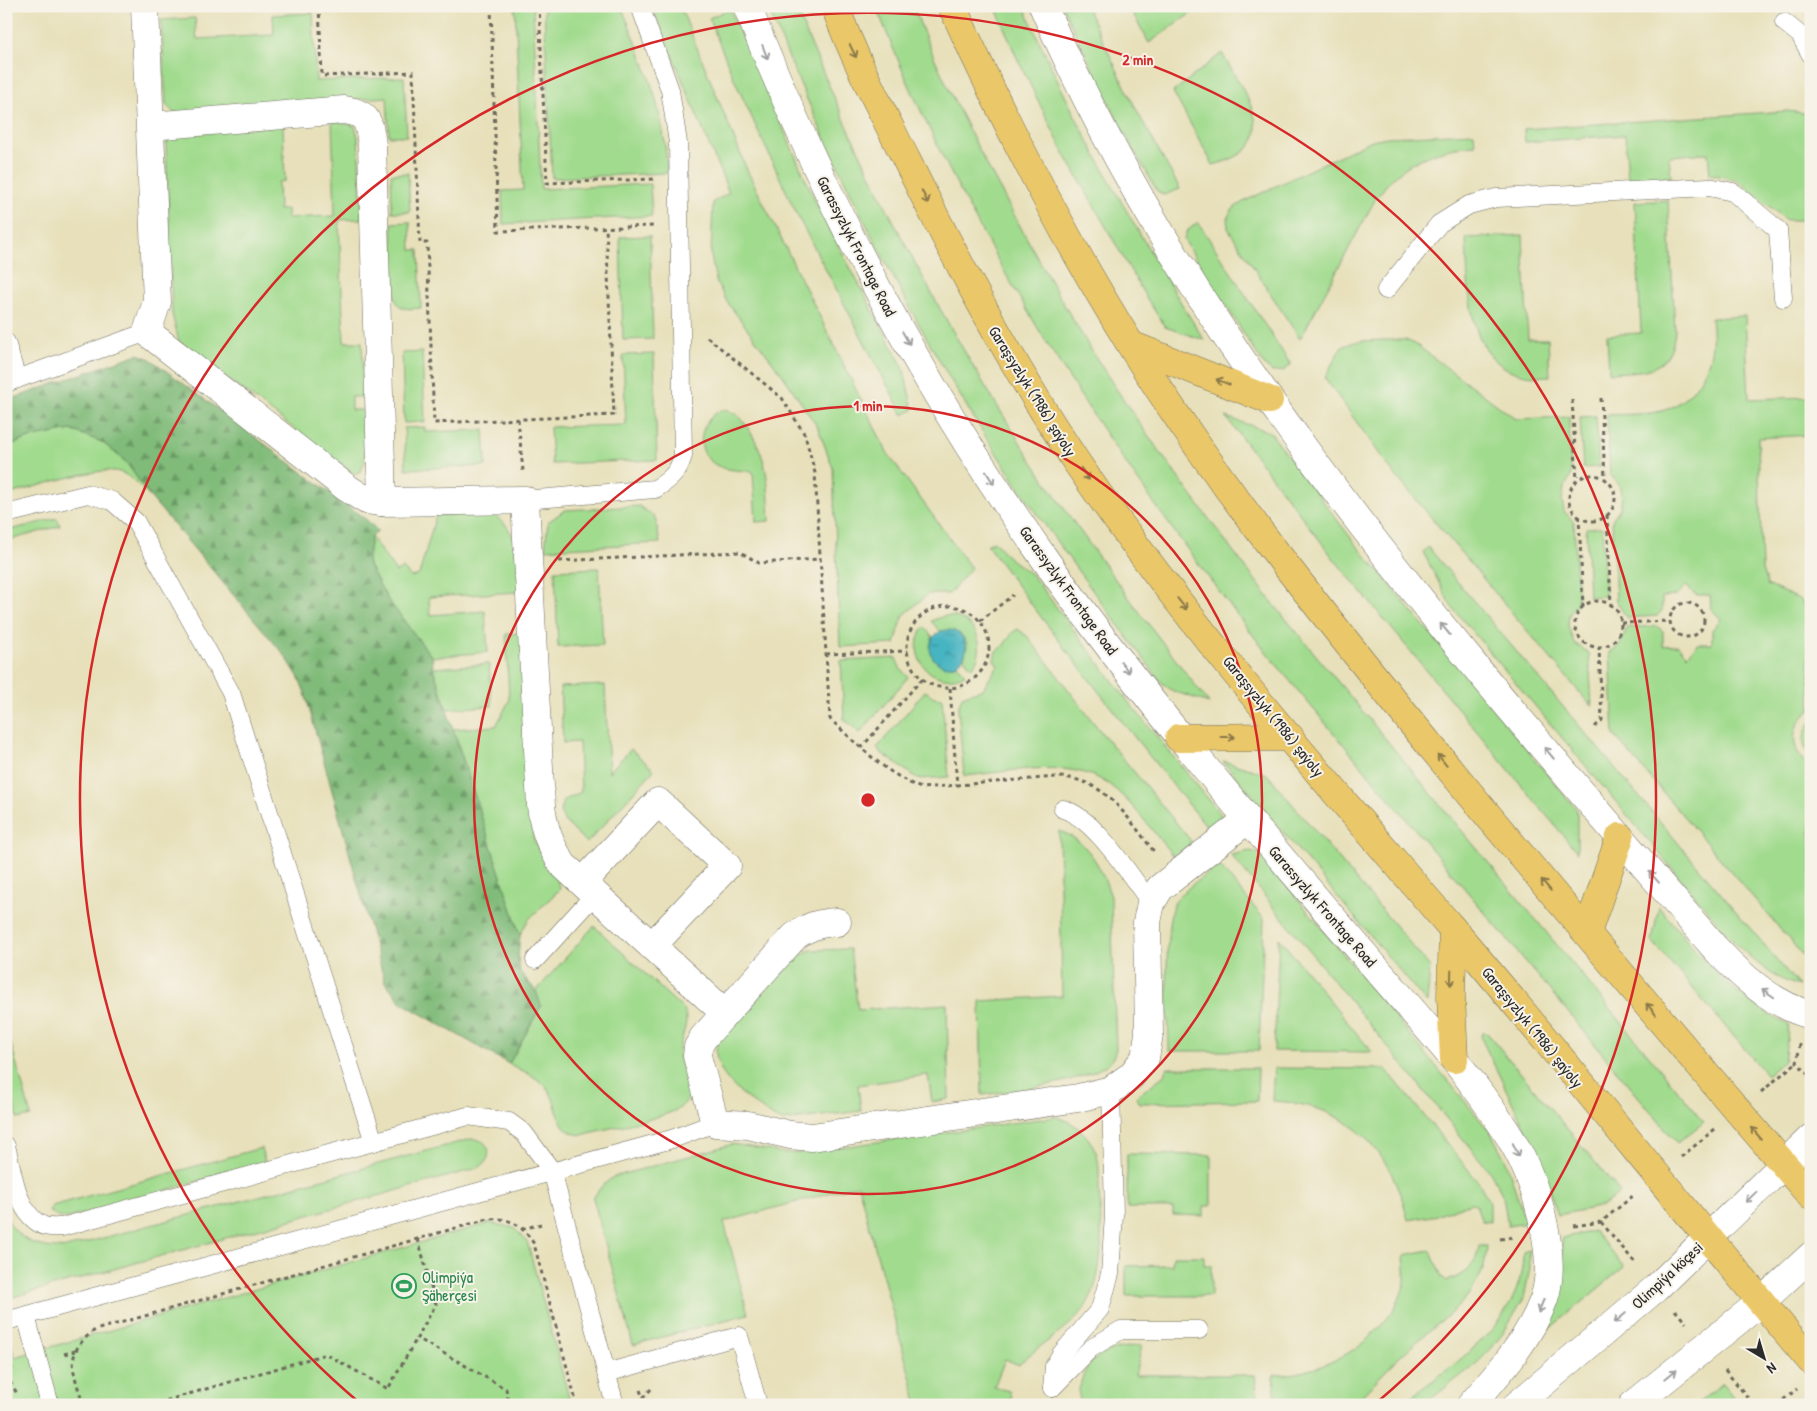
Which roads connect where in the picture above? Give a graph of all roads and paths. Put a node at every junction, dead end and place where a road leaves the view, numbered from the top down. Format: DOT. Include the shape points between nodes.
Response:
graph roads {
  1 [pos="145,6"];
  2 [pos="319,6"];
  3 [pos="491,6"];
  4 [pos="539,6"];
  5 [pos="640,6"];
  6 [pos="747,6"];
  7 [pos="834,6"];
  8 [pos="952,6"];
  9 [pos="1043,6"];
  10 [pos="1784,22"];
  11 [pos="1811,55"];
  12 [pos="151,126"];
  13 [pos="679,178"];
  14 [pos="680,225"];
  15 [pos="606,227"];
  16 [pos="1386,290"];
  17 [pos="1783,298"];
  18 [pos="681,316"];
  19 [pos="148,332"];
  20 [pos="6,342"];
  21 [pos="1131,345"];
  22 [pos="12,381"];
  23 [pos="1601,398"];
  24 [pos="1269,400"];
  25 [pos="1572,400"];
  26 [pos="518,419"];
  27 [pos="1605,479"];
  28 [pos="1577,480"];
  29 [pos="525,500"];
  30 [pos="382,502"];
  31 [pos="6,514"];
  32 [pos="1607,515"];
  33 [pos="1579,516"];
  34 [pos="820,559"];
  35 [pos="528,563"];
  36 [pos="1013,595"];
  37 [pos="1611,606"];
  38 [pos="1583,608"];
  39 [pos="980,621"];
  40 [pos="1669,621"];
  41 [pos="1621,623"];
  42 [pos="1599,648"];
  43 [pos="907,651"];
  44 [pos="826,654"];
  45 [pos="922,679"];
  46 [pos="950,688"];
  47 [pos="1595,727"];
  48 [pos="1290,737"];
  49 [pos="1179,738"];
  50 [pos="861,748"];
  51 [pos="957,786"];
  52 [pos="1063,809"];
  53 [pos="1248,819"];
  54 [pos="1620,837"];
  55 [pos="1174,875"];
  56 [pos="589,888"];
  57 [pos="1151,903"];
  58 [pos="837,922"];
  59 [pos="1453,930"];
  60 [pos="1587,933"];
  61 [pos="652,946"];
  62 [pos="535,960"];
  63 [pos="725,1013"];
  64 [pos="1811,1015"];
  65 [pos="1800,1042"];
  66 [pos="1454,1059"];
  67 [pos="1797,1062"];
  68 [pos="1811,1078"];
  69 [pos="1111,1090"];
  70 [pos="1738,1111"];
  71 [pos="715,1123"];
  72 [pos="1811,1138"];
  73 [pos="374,1142"];
  74 [pos="6,1146"];
  75 [pos="1784,1166"];
  76 [pos="552,1172"];
  77 [pos="1656,1177"];
  78 [pos="1811,1196"];
  79 [pos="1601,1222"];
  80 [pos="1708,1238"];
  81 [pos="418,1239"];
  82 [pos="1811,1256"];
  83 [pos="1761,1302"];
  84 [pos="26,1316"];
  85 [pos="6,1321"];
  86 [pos="1199,1330"];
  87 [pos="417,1338"];
  88 [pos="1807,1372"];
  89 [pos="606,1373"];
  90 [pos="6,1374"];
  91 [pos="19,1398"];
  92 [pos="50,1405"];
  93 [pos="84,1405"];
  94 [pos="151,1405"];
  95 [pos="510,1405"];
  96 [pos="577,1405"];
  97 [pos="615,1405"];
  98 [pos="758,1405"];
  99 [pos="1471,1405"];
  100 [pos="1517,1405"];
  101 [pos="1633,1405"];
  102 [pos="1777,1405"];
  1 -- 12 [label="street"];
  2 -- 26 [label="path" via="322,76 413,72 420,243 427,243 434,423"];
  3 -- 15 [label="path" via="498,231"];
  4 -- 13 [label="path" via="547,183"];
  5 -- 13 [label="lane" via="670,90 678,143"];
  6 -- 49 [label="street, Garassyzlyk Frontage Road, one-way" via="796,125 831,198 884,302 955,423 1045,560"];
  7 -- 48 [label="main road, Garaşsyzlyk (1986) şaýoly, one-way" via="931,210 984,312 1030,389 1167,586"];
  8 -- 21 [label="main road" via="1029,166"];
  9 -- 24 [label="street" via="1106,136 1156,227 1197,295"];
  10 -- 11 [label="lane" via="1800,35"];
  12 -- 19 [label="street" via="156,302"];
  12 -- 30 [label="street" via="344,110 358,112 366,119 372,145"];
  13 -- 14 [label="lane"];
  14 -- 15 [label="path"];
  14 -- 18 [label="lane"];
  15 -- 26 [label="path" via="614,415"];
  16 -- 17 [label="lane" via="1439,224 1469,205 1496,198 1709,187 1733,192 1778,230"];
  18 -- 29 [label="lane" via="683,456 670,481 654,489"];
  18 -- 34 [label="path" via="782,398 805,436 815,473"];
  19 -- 22 [label="lane"];
  19 -- 30 [label="street" via="347,488 366,500"];
  20 -- 22 [label="lane"];
  24 -- 21 [label="main road, one-way"];
  60 -- 21 [label="main road, one-way" via="1459,781 1254,525"];
  23 -- 27 [label="path"];
  54 -- 24 [label="street, one-way" via="1428,610"];
  25 -- 28 [label="path"];
  26 -- 29 [label="path"];
  27 -- 28 [label="path" via="1591,474"];
  27 -- 32 [label="path" via="1614,491 1615,502"];
  28 -- 33 [label="path" via="1569,494 1570,504"];
  29 -- 30 [label="street"];
  29 -- 35 [label="street"];
  31 -- 73 [label="lane" via="88,494 112,502 136,522 231,693"];
  32 -- 33 [label="path" via="1593,521"];
  32 -- 37 [label="path"];
  33 -- 38 [label="path"];
  34 -- 35 [label="path" via="759,563 740,552"];
  34 -- 44 [label="path"];
  35 -- 56 [label="street" via="544,831 563,865"];
  36 -- 39 [label="path"];
  37 -- 38 [label="path" via="1597,601"];
  37 -- 41 [label="path" via="1616,609"];
  38 -- 42 [label="path" via="1575,621 1576,631 1580,640"];
  39 -- 43 [label="path" via="959,607 944,606 930,610 914,623"];
  39 -- 46 [label="path" via="989,643 985,664 972,681"];
  40 -- 40 [label="path" via="1678,636 1687,638 1702,629 1705,619 1696,604 1686,602 1671,612"];
  40 -- 41 [label="path"];
  41 -- 42 [label="path" via="1617,638"];
  42 -- 47 [label="path" via="1602,720"];
  43 -- 44 [label="path"];
  43 -- 45 [label="path" via="910,664"];
  44 -- 50 [label="path" via="830,719"];
  45 -- 46 [label="path" via="938,687"];
  45 -- 50 [label="path"];
  46 -- 51 [label="path"];
  49 -- 48 [label="main road, one-way"];
  48 -- 59 [label="main road, Garaşsyzlyk (1986) şaýoly"];
  49 -- 53 [label="street, Garassyzlyk Frontage Road"];
  50 -- 51 [label="path" via="908,783 921,788"];
  51 -- 55 [label="path" via="1056,777 1084,781 1097,787 1116,804"];
  52 -- 57 [label="lane" via="1087,822"];
  53 -- 55 [label="street"];
  53 -- 66 [label="street, Garassyzlyk Frontage Road"];
  54 -- 60 [label="main road"];
  64 -- 54 [label="street, one-way" via="1773,997 1732,966"];
  55 -- 57 [label="street" via="1160,888"];
  56 -- 61 [label="street"];
  56 -- 61 [label="street" via="658,802 727,866"];
  56 -- 62 [label="lane"];
  57 -- 69 [label="street" via="1147,922 1149,1034 1145,1058 1131,1076"];
  58 -- 63 [label="street" via="809,926 795,936"];
  59 -- 66 [label="main road, one-way" via="1451,996"];
  59 -- 77 [label="main road, Garaşsyzlyk (1986) şaýoly"];
  70 -- 60 [label="main road, one-way"];
  61 -- 63 [label="street"];
  63 -- 71 [label="street" via="703,1038 696,1056"];
  65 -- 67 [label="path"];
  66 -- 99 [label="street, Garassyzlyk Frontage Road, one-way" via="1512,1141 1533,1191 1548,1247 1549,1273 1544,1297 1524,1339"];
  67 -- 68 [label="path"];
  67 -- 70 [label="path"];
  69 -- 71 [label="street" via="1078,1098 812,1137 748,1125"];
  69 -- 86 [label="lane" via="1114,1215 1110,1274 1100,1309 1054,1366 1052,1388 1090,1349 1121,1330"];
  75 -- 70 [label="main road, one-way"];
  70 -- 77 [label="path"];
  71 -- 76 [label="lane" via="672,1139"];
  72 -- 75 [label="street, Olimpiýa köçesi"];
  73 -- 74 [label="lane" via="62,1227 43,1226 30,1216 21,1201"];
  73 -- 76 [label="lane" via="468,1116 509,1122 524,1133"];
  75 -- 78 [label="main road"];
  75 -- 80 [label="street, Olimpiýa köçesi, one-way"];
  76 -- 84 [label="lane"];
  76 -- 89 [label="lane"];
  77 -- 79 [label="path"];
  77 -- 80 [label="main road, Garaşsyzlyk (1986) şaýoly"];
  80 -- 83 [label="main road, Garaşsyzlyk (1986) şaýoly"];
  80 -- 100 [label="street, Olimpiýa köçesi, one-way" via="1656,1288"];
  81 -- 87 [label="path" via="436,1304"];
  81 -- 93 [label="path" via="96,1330 78,1345 74,1358"];
  81 -- 96 [label="path" via="498,1218 511,1221 522,1229 536,1250"];
  82 -- 83 [label="street"];
  83 -- 88 [label="main road, Garaşsyzlyk (1986) şaýoly"];
  101 -- 83 [label="street, one-way"];
  84 -- 85 [label="lane"];
  84 -- 92 [label="lane"];
  87 -- 94 [label="path" via="388,1389 326,1354"];
  87 -- 95 [label="path" via="506,1389"];
  88 -- 102 [label="path"];
  89 -- 97 [label="lane"];
  89 -- 98 [label="lane" via="739,1336"];
  90 -- 91 [label="path"];
}
